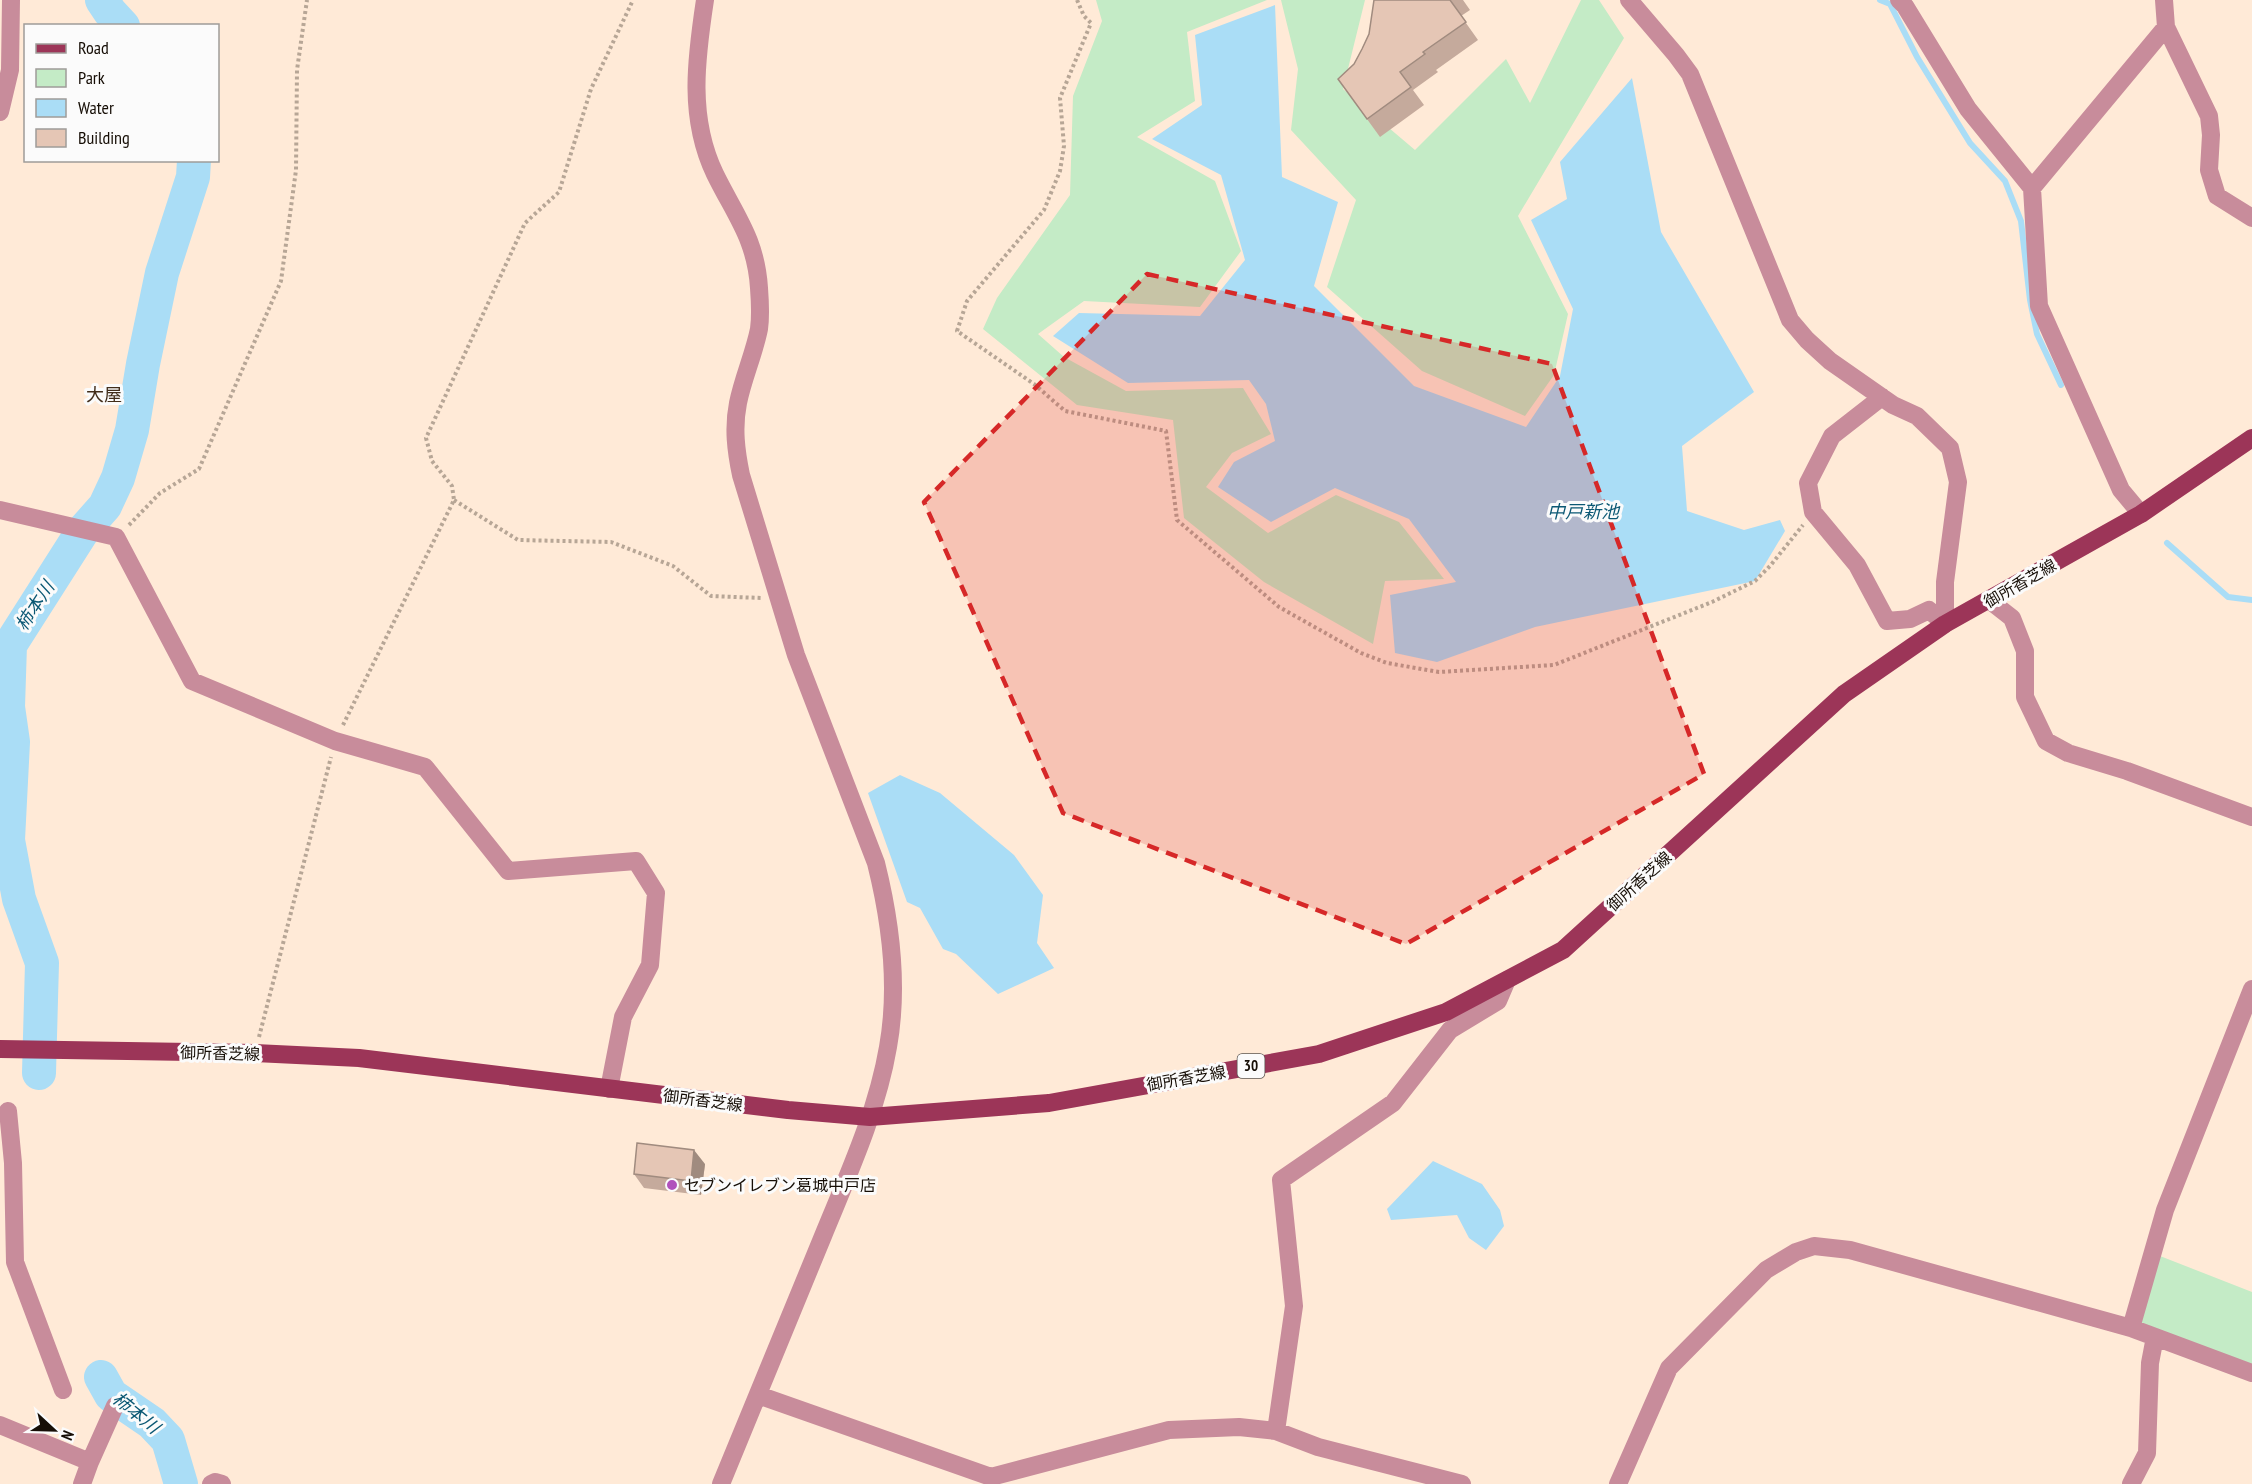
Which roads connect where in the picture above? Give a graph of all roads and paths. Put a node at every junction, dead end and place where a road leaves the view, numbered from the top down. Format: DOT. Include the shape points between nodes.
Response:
graph roads {
  1 [pos="11,0"];
  2 [pos="307,0"];
  3 [pos="633,0"];
  4 [pos="705,0"];
  5 [pos="1077,0"];
  6 [pos="1629,0"];
  7 [pos="1899,0"];
  8 [pos="2164,0"];
  9 [pos="2166,27"];
  10 [pos="0,112"];
  11 [pos="2032,188"];
  12 [pos="2252,218"];
  13 [pos="1882,397"];
  14 [pos="2251,443"];
  15 [pos="454,500"];
  16 [pos="0,510"];
  17 [pos="1814,512"];
  18 [pos="2141,514"];
  19 [pos="116,537"];
  20 [pos="779,600"];
  21 [pos="1989,600"];
  22 [pos="1945,624"];
  23 [pos="335,741"];
  24 [pos="2252,817"];
  25 [pos="1507,980"];
  26 [pos="2252,989"];
  27 [pos="1436,1015"];
  28 [pos="1444,1037"];
  29 [pos="0,1049"];
  30 [pos="255,1053"];
  31 [pos="609,1089"];
  32 [pos="8,1111"];
  33 [pos="870,1117"];
  34 [pos="7,1264"];
  35 [pos="2131,1328"];
  36 [pos="2155,1337"];
  37 [pos="2252,1373"];
  38 [pos="63,1390"];
  39 [pos="758,1395"];
  40 [pos="115,1406"];
  41 [pos="0,1425"];
  42 [pos="1276,1431"];
  43 [pos="90,1462"];
  44 [pos="1432,1481"];
  45 [pos="82,1484"];
  46 [pos="212,1484"];
  47 [pos="222,1484"];
  48 [pos="721,1484"];
  49 [pos="1462,1484"];
  50 [pos="1618,1484"];
  51 [pos="2131,1484"];
  1 -- 10 [label="street" via="10,70"];
  2 -- 19 [label="path" via="297,70 296,170 281,281 200,469 160,493"];
  3 -- 15 [label="path" via="591,89 559,192 525,223 426,438 432,461 452,486"];
  4 -- 20 [label="street" via="695,76 696,104 715,174 747,235 759,286 759,328 738,403 735,449"];
  5 -- 17 [label="path" via="1091,23 1060,98 1064,146 1060,171 1044,210 967,300 957,331 1034,384 1065,411 1166,431 1177,520 1279,607 1361,653 1388,663 1438,672 1554,665 1755,581"];
  6 -- 13 [label="street" via="1690,74 1790,320 1830,361"];
  7 -- 11 [label="street" via="1968,109"];
  8 -- 9 [label="street"];
  9 -- 11 [label="street"];
  9 -- 12 [label="street" via="2209,116 2209,170 2217,196"];
  11 -- 18 [label="street" via="2039,306 2121,490"];
  13 -- 17 [label="street" via="1832,436 1808,483"];
  13 -- 22 [label="street" via="1917,416 1950,448 1958,482 1945,582"];
  14 -- 18 [label="main road, 御所香芝線 / 30"];
  15 -- 20 [label="path" via="518,540 611,542 673,566 711,596"];
  15 -- 23 [label="path"];
  16 -- 19 [label="street"];
  17 -- 22 [label="street" via="1857,565 1887,621 1910,619 1929,610"];
  18 -- 21 [label="main road, 御所香芝線 / 30"];
  19 -- 23 [label="street" via="192,681"];
  20 -- 33 [label="street" via="885,897 893,1002 889,1045"];
  21 -- 22 [label="main road, 御所香芝線 / 30"];
  21 -- 24 [label="street" via="2012,618 2025,651 2025,697 2046,741 2068,753"];
  22 -- 25 [label="main road, 御所香芝線 / 30" via="1844,694 1563,950"];
  23 -- 30 [label="path"];
  23 -- 31 [label="street" via="425,766 508,871 636,861 656,893 650,965 623,1017"];
  25 -- 27 [label="main road, 御所香芝線 / 30"];
  25 -- 28 [label="street" via="1498,1001"];
  26 -- 35 [label="street" via="2164,1210"];
  27 -- 28 [label="street"];
  27 -- 33 [label="main road, 御所香芝線 / 30" via="1318,1054 1048,1103"];
  28 -- 42 [label="street" via="1393,1103 1281,1180 1294,1306"];
  29 -- 30 [label="main road, 御所香芝線 / 30"];
  30 -- 31 [label="main road, 御所香芝線 / 30" via="404,1063"];
  31 -- 33 [label="main road, 御所香芝線 / 30"];
  32 -- 34 [label="street" via="13,1163"];
  33 -- 39 [label="street"];
  34 -- 38 [label="street"];
  35 -- 36 [label="street"];
  35 -- 50 [label="street" via="1850,1250 1814,1246 1766,1270 1669,1368"];
  36 -- 37 [label="street"];
  36 -- 51 [label="street" via="2150,1363 2147,1454"];
  39 -- 42 [label="street" via="991,1477 1169,1431 1239,1427"];
  39 -- 48 [label="street"];
  40 -- 43 [label="street"];
  41 -- 43 [label="street"];
  42 -- 44 [label="street"];
  43 -- 45 [label="street"];
  44 -- 49 [label="street"];
  46 -- 47 [label="street"];
}
